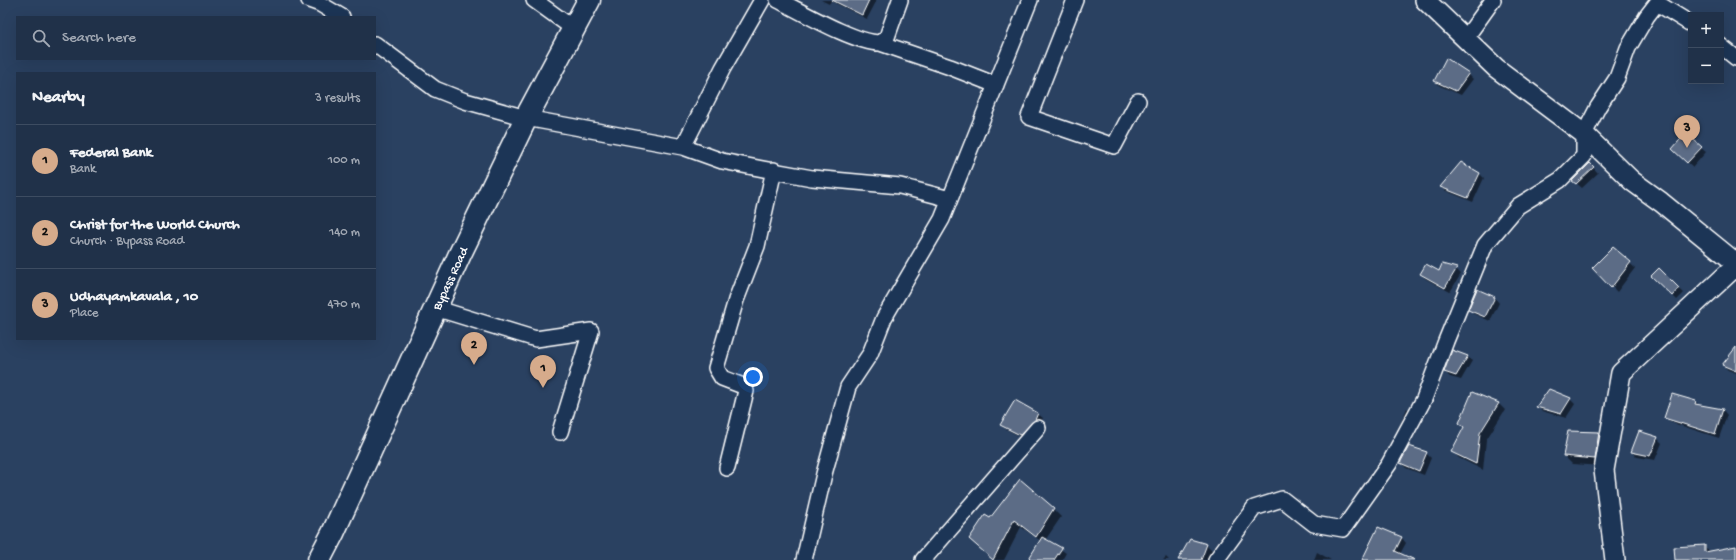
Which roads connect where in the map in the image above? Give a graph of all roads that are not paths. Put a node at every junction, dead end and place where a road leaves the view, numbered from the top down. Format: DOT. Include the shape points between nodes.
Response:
graph roads {
  1 [pos="309,0"];
  2 [pos="534,0"];
  3 [pos="589,0"];
  4 [pos="762,0"];
  5 [pos="778,0"];
  6 [pos="900,0"];
  7 [pos="1030,0"];
  8 [pos="1075,0"];
  9 [pos="1425,0"];
  10 [pos="1493,0"];
  11 [pos="1658,2"];
  12 [pos="340,16"];
  13 [pos="1688,22"];
  14 [pos="574,29"];
  15 [pos="1465,39"];
  16 [pos="880,43"];
  17 [pos="376,45"];
  18 [pos="1724,48"];
  19 [pos="1736,58"];
  20 [pos="996,85"];
  21 [pos="1138,101"];
  22 [pos="526,118"];
  23 [pos="1584,134"];
  24 [pos="683,147"];
  25 [pos="774,170"];
  26 [pos="950,199"];
  27 [pos="1736,263"];
  28 [pos="1736,266"];
  29 [pos="435,308"];
  30 [pos="1038,428"];
  31 [pos="560,432"];
  32 [pos="728,468"];
  33 [pos="319,560"];
  34 [pos="804,560"];
  35 [pos="922,560"];
  36 [pos="1216,560"];
  37 [pos="1615,560"];
  1 -- 12 [label="street"];
  2 -- 14 [label="street"];
  3 -- 14 [label="main road, Bypass Road"];
  4 -- 24 [label="street" via="723,68"];
  5 -- 16 [label="street" via="855,38"];
  6 -- 16 [label="street" via="887,37"];
  7 -- 20 [label="street"];
  8 -- 21 [label="street" via="1030,117 1114,146"];
  9 -- 15 [label="street"];
  10 -- 15 [label="street"];
  11 -- 13 [label="street"];
  11 -- 23 [label="street" via="1628,48 1617,78"];
  14 -- 22 [label="main road, Bypass Road"];
  15 -- 23 [label="street" via="1496,68"];
  16 -- 20 [label="street"];
  17 -- 22 [label="street" via="435,89 465,101"];
  18 -- 19 [label="street"];
  20 -- 26 [label="street"];
  22 -- 24 [label="street"];
  22 -- 29 [label="main road, Bypass Road"];
  23 -- 27 [label="street" via="1632,180"];
  23 -- 36 [label="street" via="1584,156 1560,180 1518,206 1485,245 1424,398 1389,464 1343,529 1314,524 1282,499 1254,508"];
  24 -- 25 [label="street" via="722,161"];
  25 -- 26 [label="street" via="812,178 900,186"];
  25 -- 32 [label="street" via="757,246 736,300 716,368 722,378 742,386 746,391"];
  26 -- 34 [label="street" via="942,219 884,318 870,354 848,387"];
  28 -- 37 [label="street" via="1621,373 1604,470"];
  29 -- 31 [label="street" via="536,339 591,331"];
  29 -- 33 [label="main road, Bypass Road" via="334,533"];
  30 -- 35 [label="street"];
}
